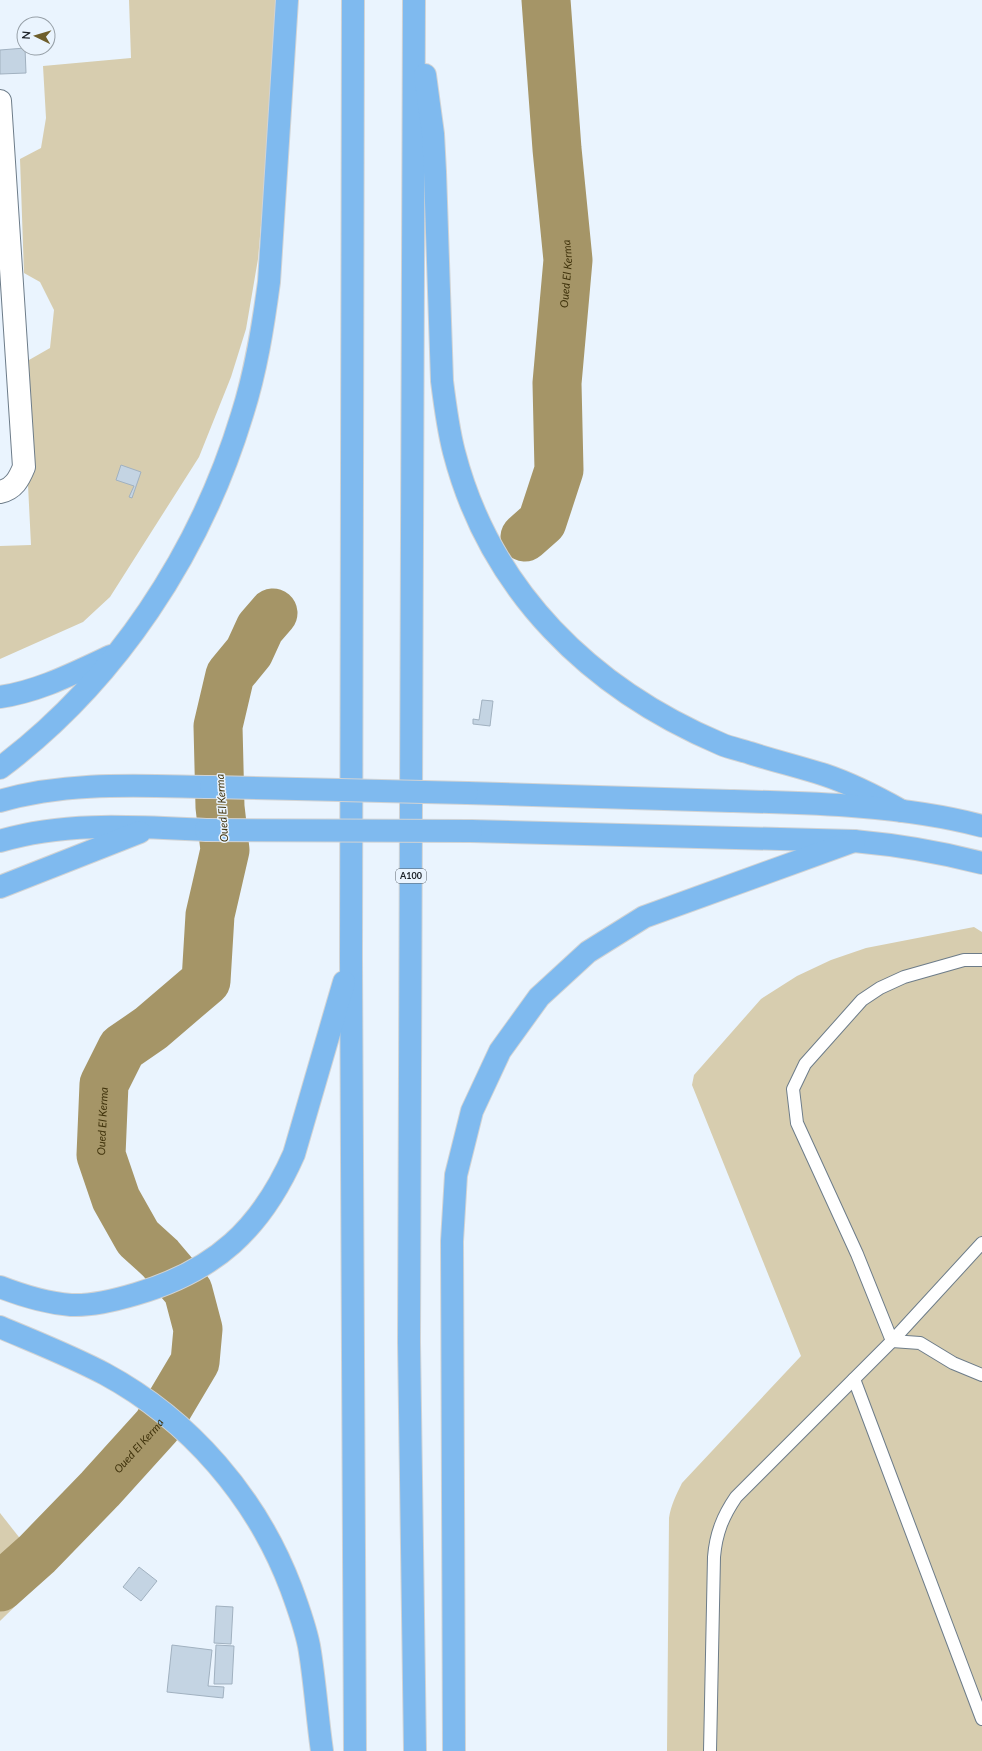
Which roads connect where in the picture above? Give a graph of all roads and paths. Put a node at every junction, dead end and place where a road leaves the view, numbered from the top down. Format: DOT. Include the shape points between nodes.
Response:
graph roads {
  1 [pos="287,0"];
  2 [pos="353,0"];
  3 [pos="414,2"];
  4 [pos="0,101"];
  5 [pos="1,125"];
  6 [pos="7,317"];
  7 [pos="0,492"];
  8 [pos="117,653"];
  9 [pos="0,696"];
  10 [pos="0,768"];
  11 [pos="0,801"];
  12 [pos="902,811"];
  13 [pos="982,826"];
  14 [pos="151,827"];
  15 [pos="0,841"];
  16 [pos="854,841"];
  17 [pos="982,863"];
  18 [pos="0,887"];
  19 [pos="351,958"];
  20 [pos="982,960"];
  21 [pos="982,1243"];
  22 [pos="0,1287"];
  23 [pos="0,1327"];
  24 [pos="892,1341"];
  25 [pos="982,1375"];
  26 [pos="854,1379"];
  27 [pos="982,1719"];
  28 [pos="322,1751"];
  29 [pos="355,1751"];
  30 [pos="415,1751"];
  31 [pos="454,1751"];
  32 [pos="710,1751"];
  1 -- 8 [label="highway" via="269,282 254,371 228,457 198,526 169,579"];
  2 -- 19 [label="highway"];
  3 -- 12 [label="highway" via="433,134 442,381 447,416 464,485 496,554 517,588 541,619 573,651 645,706 723,745 840,781"];
  3 -- 30 [label="highway, A100" via="409,1342"];
  4 -- 5 [label="street"];
  5 -- 6 [label="street"];
  6 -- 7 [label="street" via="24,467 18,481 6,491"];
  8 -- 9 [label="highway" via="54,683 21,694"];
  8 -- 10 [label="highway" via="57,720"];
  11 -- 12 [label="highway, bridge" via="45,791 130,786 811,803"];
  12 -- 13 [label="highway"];
  14 -- 15 [label="highway" via="48,830"];
  14 -- 16 [label="highway, bridge" via="206,830 471,831"];
  14 -- 18 [label="highway"];
  16 -- 17 [label="highway" via="899,845"];
  16 -- 31 [label="highway" via="644,917 588,952 539,997 500,1051 472,1111 456,1175 452,1241"];
  19 -- 22 [label="highway" via="294,1154 284,1178 270,1200 237,1240 195,1271 173,1282 111,1302 72,1305 32,1299"];
  19 -- 29 [label="highway"];
  20 -- 24 [label="lane" via="964,960 904,977 862,1000 804,1064 793,1090 797,1124 857,1254"];
  21 -- 24 [label="lane"];
  23 -- 28 [label="highway" via="104,1374 138,1394 198,1443 224,1472 268,1536 299,1608 309,1645"];
  24 -- 25 [label="lane" via="920,1343 953,1363"];
  24 -- 26 [label="lane"];
  26 -- 27 [label="lane"];
  26 -- 32 [label="lane" via="736,1496 720,1524 715,1540 714,1557"];
}
